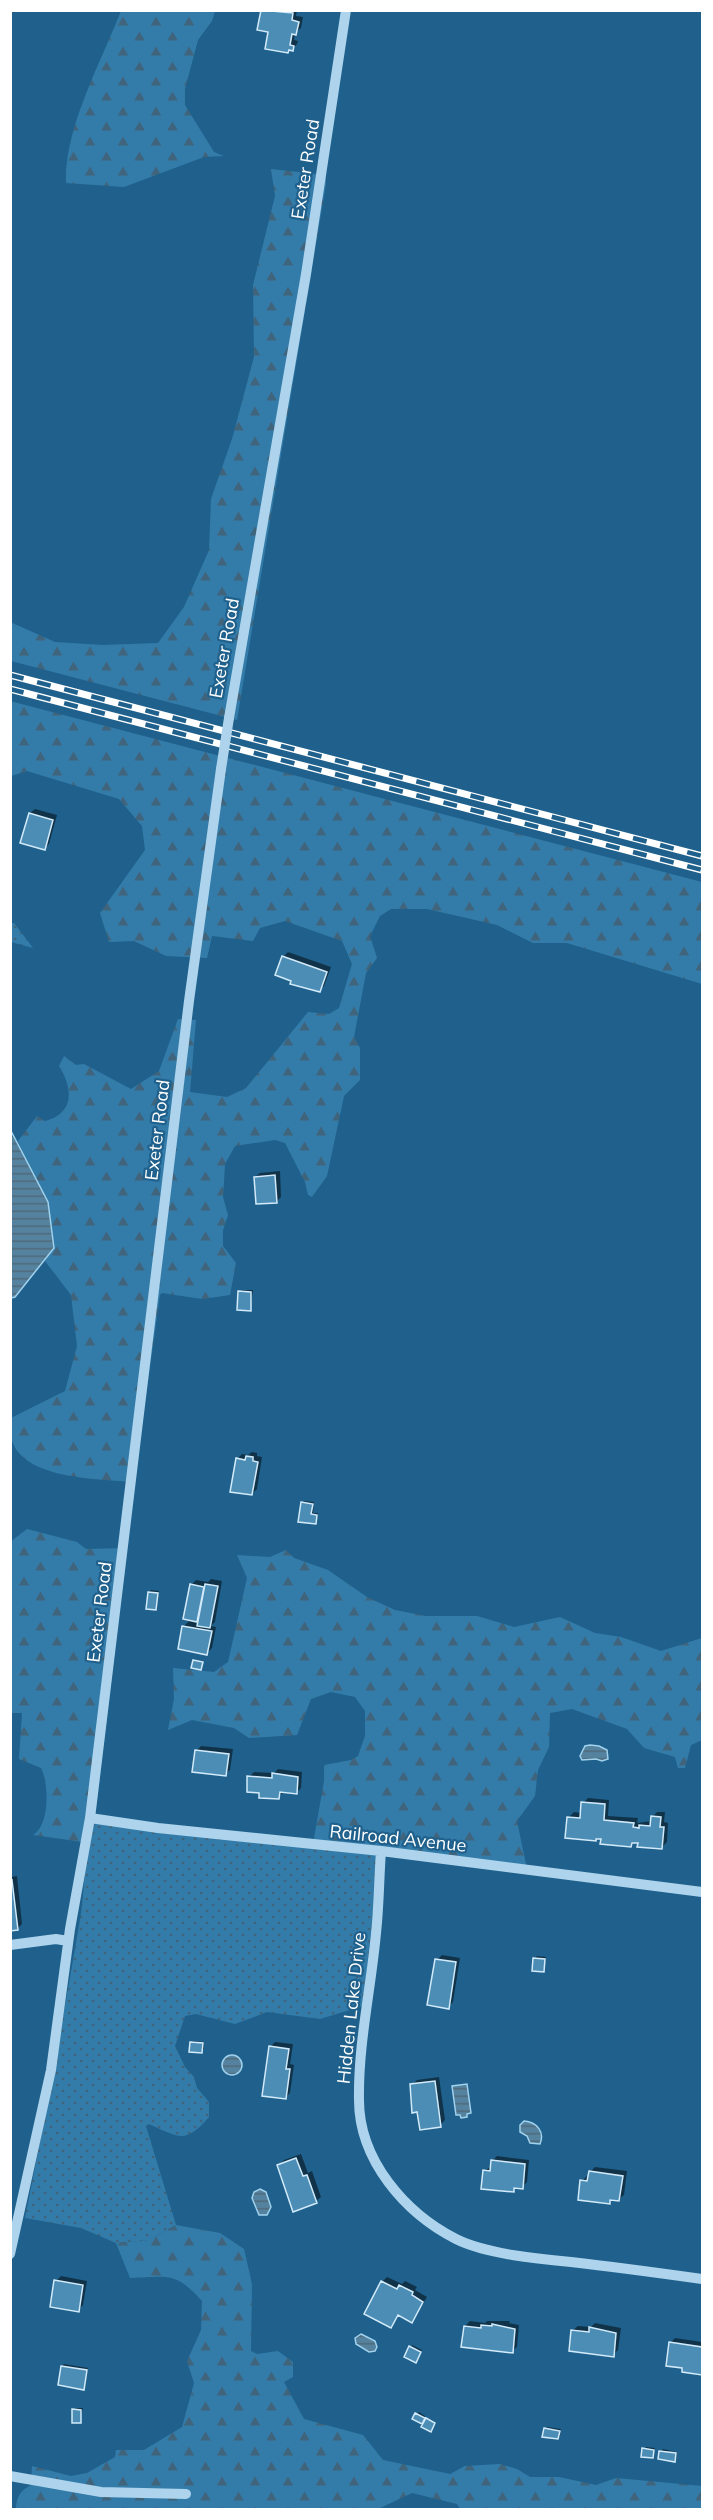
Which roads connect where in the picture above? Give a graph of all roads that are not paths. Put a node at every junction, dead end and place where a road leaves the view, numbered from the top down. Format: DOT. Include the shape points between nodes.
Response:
graph roads {
  1 [pos="346,10"];
  2 [pos="90,1818"];
  3 [pos="381,1851"];
  4 [pos="702,1892"];
  5 [pos="68,1941"];
  6 [pos="10,1945"];
  7 [pos="10,2254"];
  8 [pos="702,2279"];
  9 [pos="10,2476"];
  10 [pos="186,2494"];
  1 -- 2 [label="street, Exeter Road, bridge" via="306,274 221,769"];
  2 -- 3 [label="street, Railroad Avenue"];
  2 -- 5 [label="street, Exeter Road"];
  3 -- 4 [label="street, Railroad Avenue"];
  3 -- 8 [label="street, Hidden Lake Drive" via="376,1934 364,2008 359,2103 375,2163 394,2189 418,2215 457,2240 547,2260"];
  5 -- 6 [label="street"];
  5 -- 7 [label="street, Exeter Road" via="51,2070"];
  9 -- 10 [label="street" via="101,2492"];
}
